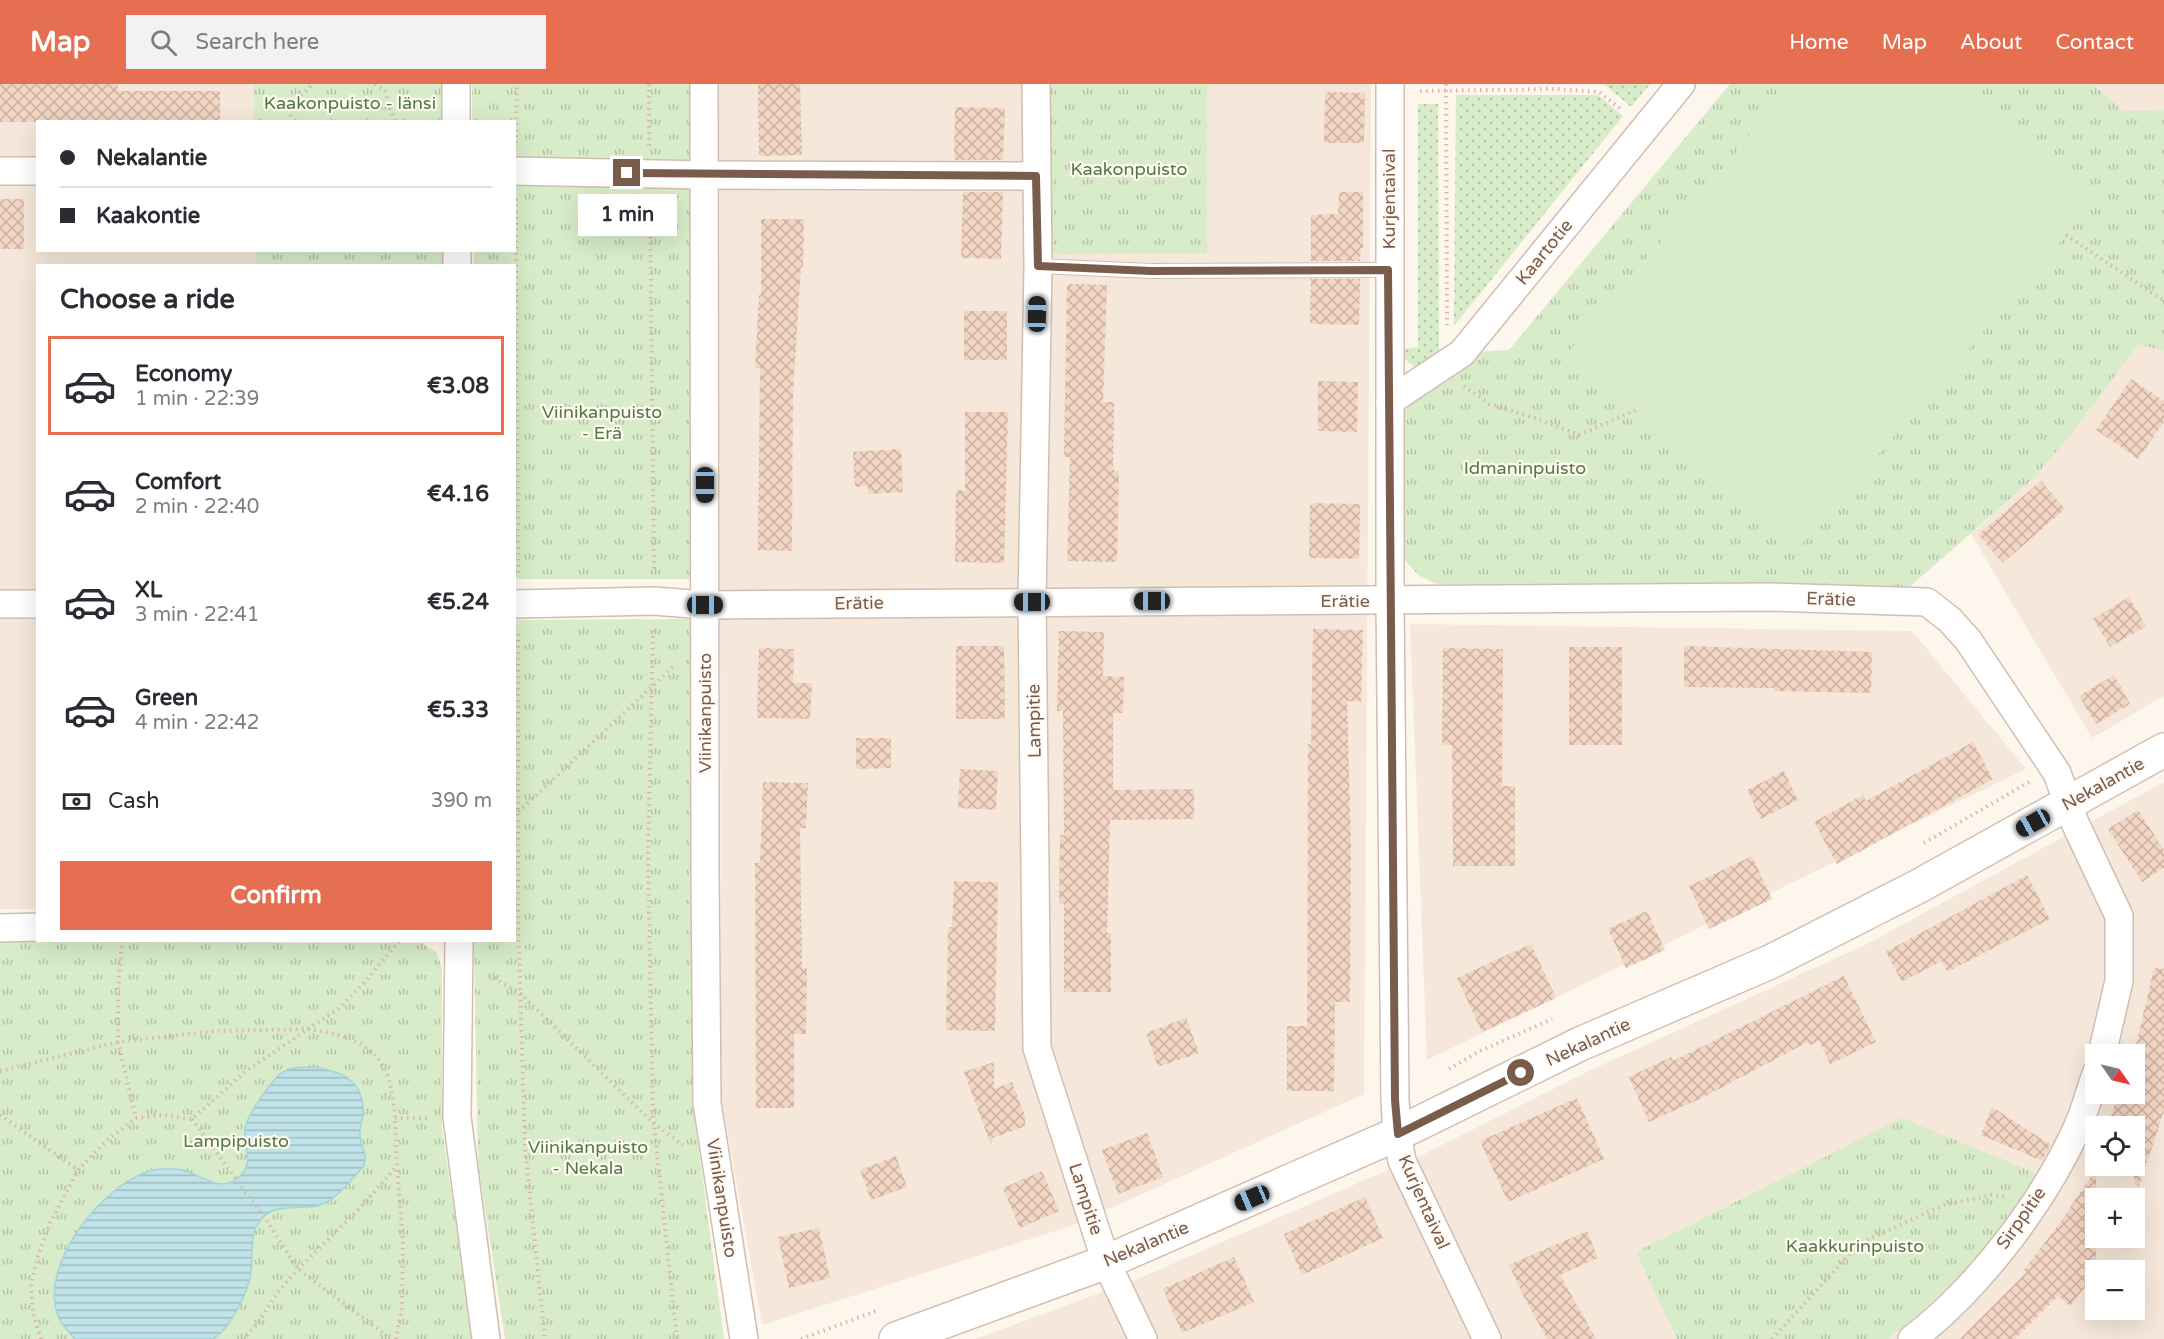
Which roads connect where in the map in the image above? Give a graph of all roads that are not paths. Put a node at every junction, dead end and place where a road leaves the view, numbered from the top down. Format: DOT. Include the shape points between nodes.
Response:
graph roads {
  1 [pos="456,84"];
  2 [pos="704,84"];
  3 [pos="1036,84"];
  4 [pos="1681,84"];
  5 [pos="1390,88"];
  6 [pos="456,120"];
  7 [pos="0,171"];
  8 [pos="36,171"];
  9 [pos="516,171"];
  10 [pos="704,175"];
  11 [pos="1036,176"];
  12 [pos="1038,266"];
  13 [pos="1388,270"];
  14 [pos="1390,401"];
  15 [pos="1390,601"];
  16 [pos="1032,602"];
  17 [pos="0,604"];
  18 [pos="36,604"];
  19 [pos="516,604"];
  20 [pos="705,605"];
  21 [pos="2164,750"];
  22 [pos="2068,803"];
  23 [pos="36,927"];
  24 [pos="0,928"];
  25 [pos="459,950"];
  26 [pos="2104,1044"];
  27 [pos="2086,1104"];
  28 [pos="1398,1134"];
  29 [pos="1106,1262"];
  30 [pos="486,1339"];
  31 [pos="744,1339"];
  32 [pos="896,1339"];
  33 [pos="1143,1339"];
  34 [pos="1487,1339"];
  35 [pos="1912,1339"];
  1 -- 6 [label="street"];
  2 -- 10 [label="street, Viinikanpuisto"];
  3 -- 11 [label="street, Lampitie"];
  4 -- 14 [label="street, Kaartotie" via="1462,353"];
  5 -- 13 [label="street, Kurjentaival"];
  7 -- 8 [label="street"];
  9 -- 10 [label="street"];
  10 -- 11 [label="street"];
  10 -- 20 [label="street, Viinikanpuisto"];
  11 -- 12 [label="street, Lampitie"];
  12 -- 13 [label="lane" via="1151,271"];
  12 -- 16 [label="street, Lampitie"];
  13 -- 14 [label="street, Kurjentaival"];
  14 -- 15 [label="street, Kurjentaival"];
  15 -- 16 [label="street, Erätie"];
  15 -- 22 [label="street, Erätie" via="1771,597 1927,602 1968,640 2055,769"];
  15 -- 28 [label="street, Kurjentaival"];
  16 -- 20 [label="street, Erätie"];
  16 -- 29 [label="street, Lampitie" via="1037,1048"];
  17 -- 18 [label="street"];
  19 -- 20 [label="street, Erätie" via="654,601"];
  20 -- 31 [label="street, Viinikanpuisto" via="707,1103"];
  21 -- 22 [label="main road, Nekalantie"];
  22 -- 26 [label="street" via="2119,915 2119,981"];
  22 -- 28 [label="main road, Nekalantie" via="1919,886 1770,962 1580,1044"];
  23 -- 24 [label="street"];
  25 -- 30 [label="street" via="457,1117"];
  27 -- 35 [label="street, Sirppitie" via="2078,1126 2036,1202 1974,1283"];
  28 -- 29 [label="main road, Nekalantie"];
  28 -- 34 [label="street, Kurjentaival" via="1402,1161"];
  29 -- 32 [label="main road, Nekalantie"];
  29 -- 33 [label="street, Lampitie"];
}
